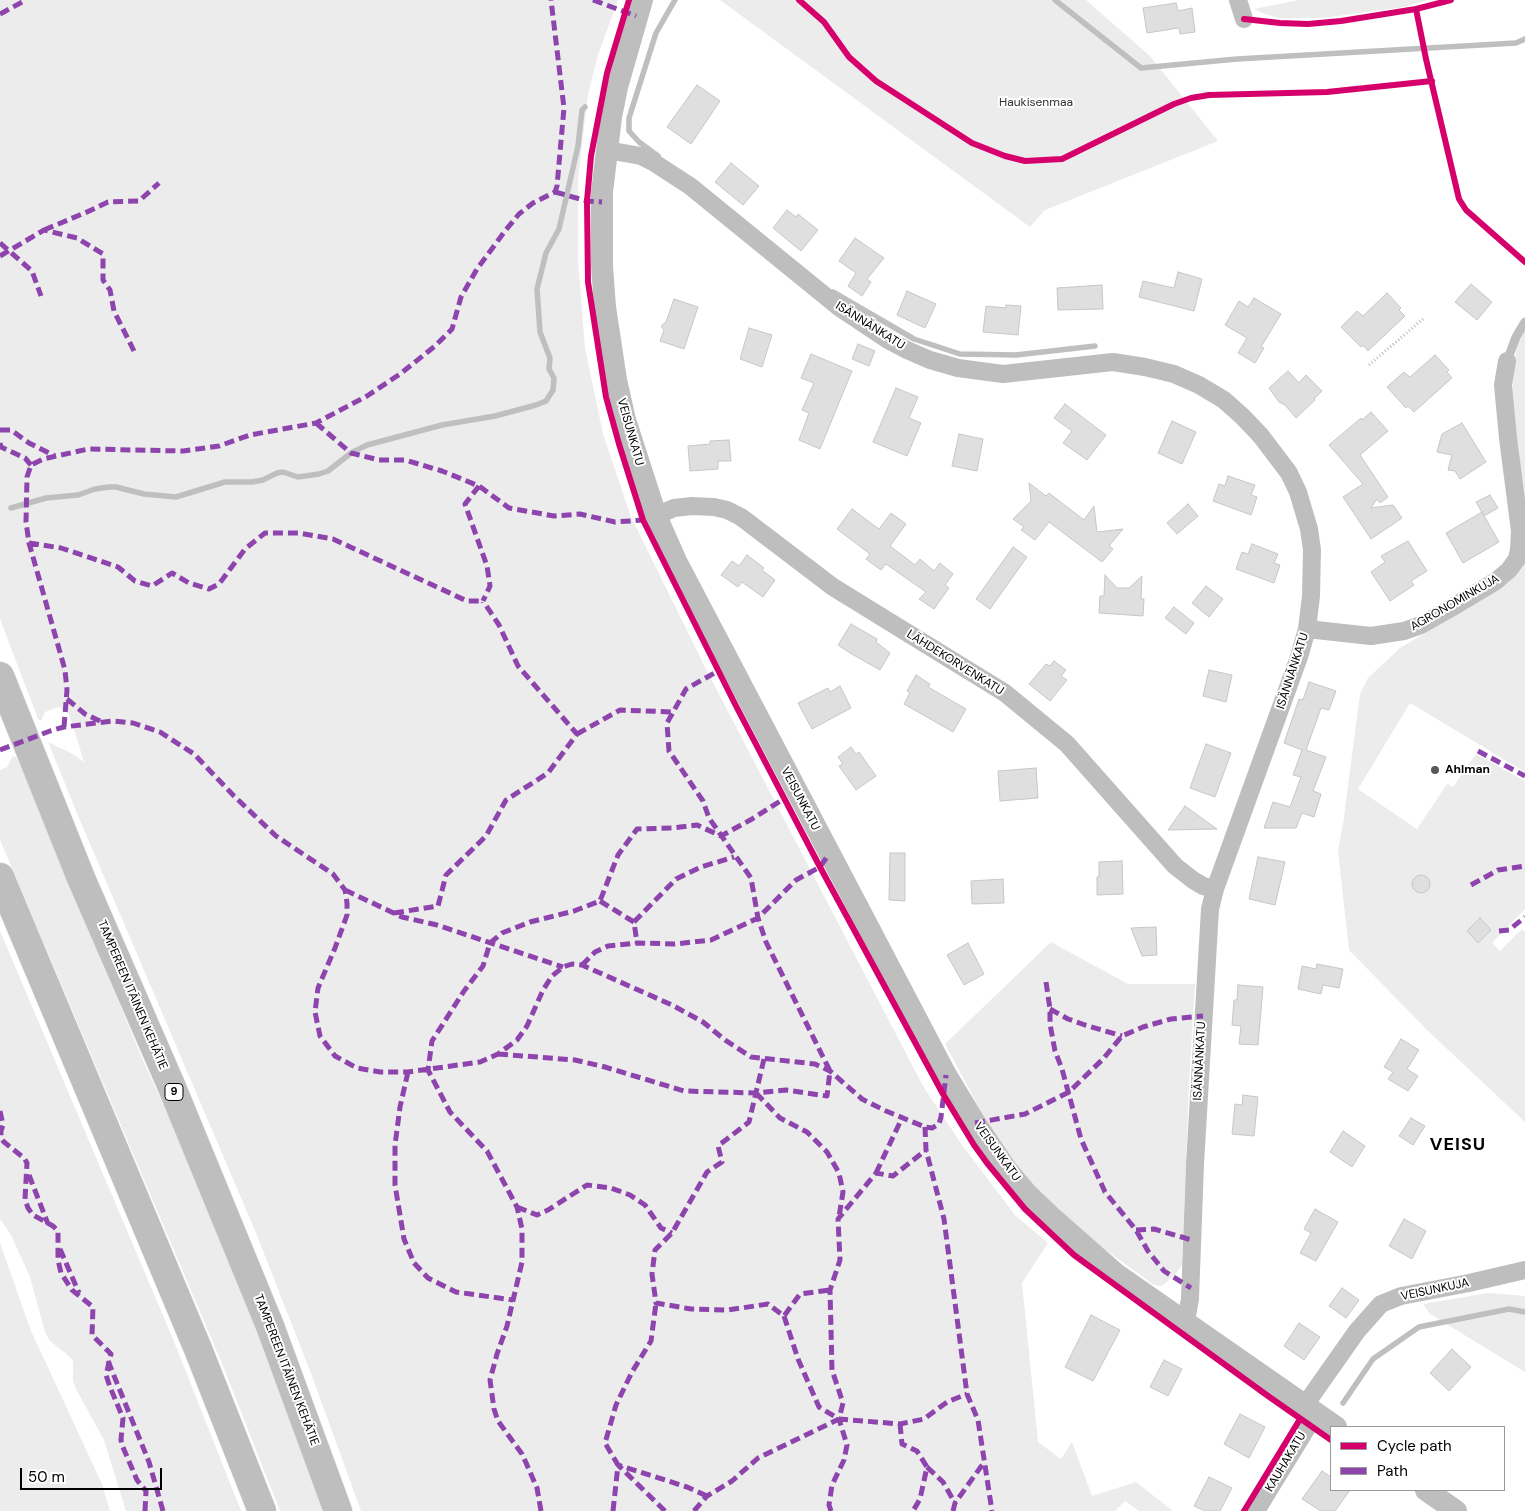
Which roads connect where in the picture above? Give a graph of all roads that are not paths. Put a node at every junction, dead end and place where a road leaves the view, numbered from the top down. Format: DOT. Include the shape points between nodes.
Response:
graph roads {
  1 [pos="642,0"];
  2 [pos="1238,0"];
  3 [pos="1244,19"];
  4 [pos="607,150"];
  5 [pos="1525,322"];
  6 [pos="1507,361"];
  7 [pos="656,516"];
  8 [pos="1307,629"];
  9 [pos="0,676"];
  10 [pos="0,877"];
  11 [pos="1215,888"];
  12 [pos="1525,1270"];
  13 [pos="1186,1321"];
  14 [pos="1310,1409"];
  15 [pos="1335,1426"];
  16 [pos="1427,1491"];
  17 [pos="262,1511"];
  18 [pos="338,1511"];
  19 [pos="1256,1511"];
  20 [pos="1456,1511"];
  1 -- 4 [label="street, VEISUNKATU" via="617,86"];
  2 -- 3 [label="street"];
  4 -- 7 [label="street, VEISUNKATU" via="602,192 605,307 625,420"];
  4 -- 8 [label="street, ISÄNNÄNKATU" via="641,156 685,182 840,308 888,340 930,360 958,368 1003,374 1105,363 1137,366 1174,374 1224,400 1265,442 1289,473 1298,492 1312,550"];
  5 -- 6 [label="lane"];
  6 -- 8 [label="street, AGRONOMINKUJA" via="1504,385 1508,438 1520,531 1517,559 1510,570 1443,612 1404,631 1371,636"];
  7 -- 11 [label="street, LÄHDEKORVENKATU" via="674,508 692,506 714,507 741,517 833,587 1005,693 1067,744 1183,874 1203,886"];
  7 -- 13 [label="street, VEISUNKATU" via="676,562 815,827 975,1123 1006,1169 1050,1216 1116,1274"];
  8 -- 11 [label="street, ISÄNNÄNKATU"];
  9 -- 18 [label="highway, TAMPEREEN ITÄINEN KEHÄTIE / 9" via="270,1326"];
  10 -- 17 [label="highway" via="198,1349"];
  11 -- 13 [label="street, ISÄNNÄNKATU" via="1210,909 1190,1299"];
  12 -- 14 [label="street, VEISUNKUJA" via="1406,1295 1381,1304 1357,1331"];
  13 -- 14 [label="street, VEISUNKATU"];
  14 -- 15 [label="street, VEISUNKATU"];
  14 -- 19 [label="street, KAUHAKATU"];
  16 -- 20 [label="street"];
}
